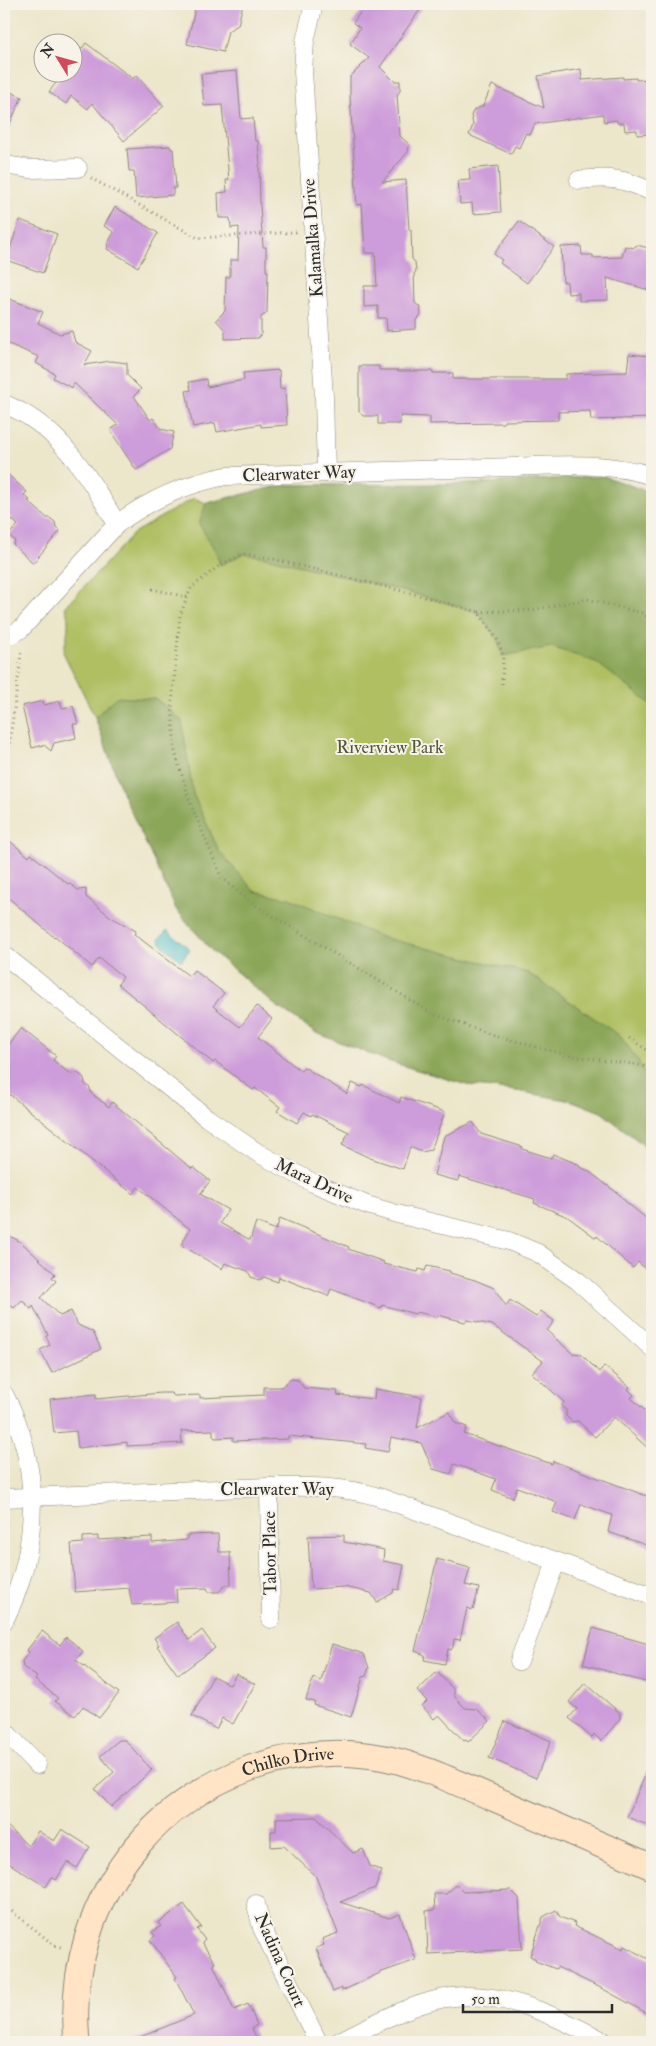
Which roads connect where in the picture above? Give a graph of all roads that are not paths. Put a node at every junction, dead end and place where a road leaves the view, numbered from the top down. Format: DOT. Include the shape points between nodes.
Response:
graph roads {
  1 [pos="314,4"];
  2 [pos="4,165"];
  3 [pos="78,168"];
  4 [pos="579,180"];
  5 [pos="652,192"];
  6 [pos="4,404"];
  7 [pos="326,473"];
  8 [pos="652,476"];
  9 [pos="117,524"];
  10 [pos="4,635"];
  11 [pos="4,955"];
  12 [pos="652,1348"];
  13 [pos="4,1394"];
  14 [pos="269,1487"];
  15 [pos="32,1496"];
  16 [pos="4,1498"];
  17 [pos="556,1562"];
  18 [pos="652,1596"];
  19 [pos="271,1619"];
  20 [pos="4,1621"];
  21 [pos="519,1661"];
  22 [pos="4,1730"];
  23 [pos="37,1765"];
  24 [pos="652,1866"];
  25 [pos="256,1904"];
  26 [pos="77,2042"];
  27 [pos="318,2042"];
  28 [pos="338,2042"];
  29 [pos="605,2042"];
  1 -- 7 [label="street, Kalamalka Drive" via="304,41 303,71"];
  2 -- 3 [label="street" via="31,169"];
  4 -- 5 [label="street" via="612,178"];
  6 -- 9 [label="street" via="42,424 60,442 82,469"];
  7 -- 8 [label="street, Clearwater Way" via="576,466 624,469"];
  7 -- 9 [label="street, Clearwater Way" via="212,479 158,499"];
  9 -- 10 [label="street, Clearwater Way" via="21,629"];
  11 -- 12 [label="street, Mara Drive" via="207,1118 258,1153 313,1183 367,1205 509,1241 538,1253 578,1281"];
  13 -- 15 [label="street" via="21,1437"];
  14 -- 15 [label="street, Clearwater Way"];
  14 -- 17 [label="street, Clearwater Way" via="328,1486 363,1492"];
  14 -- 19 [label="street, Tabor Place"];
  15 -- 16 [label="street, Clearwater Way"];
  15 -- 20 [label="street" via="27,1556 18,1590"];
  17 -- 18 [label="street, Clearwater Way"];
  17 -- 21 [label="street"];
  22 -- 23 [label="street"];
  24 -- 26 [label="street, Chilko Drive" via="409,1764 336,1753 265,1763 221,1780 195,1795 158,1824 131,1853 93,1920 82,1955 76,1997"];
  25 -- 27 [label="street, Nadina Court" via="262,1928"];
  28 -- 29 [label="street" via="413,2007 433,2000 460,1997 522,2004 550,2014"];
}
